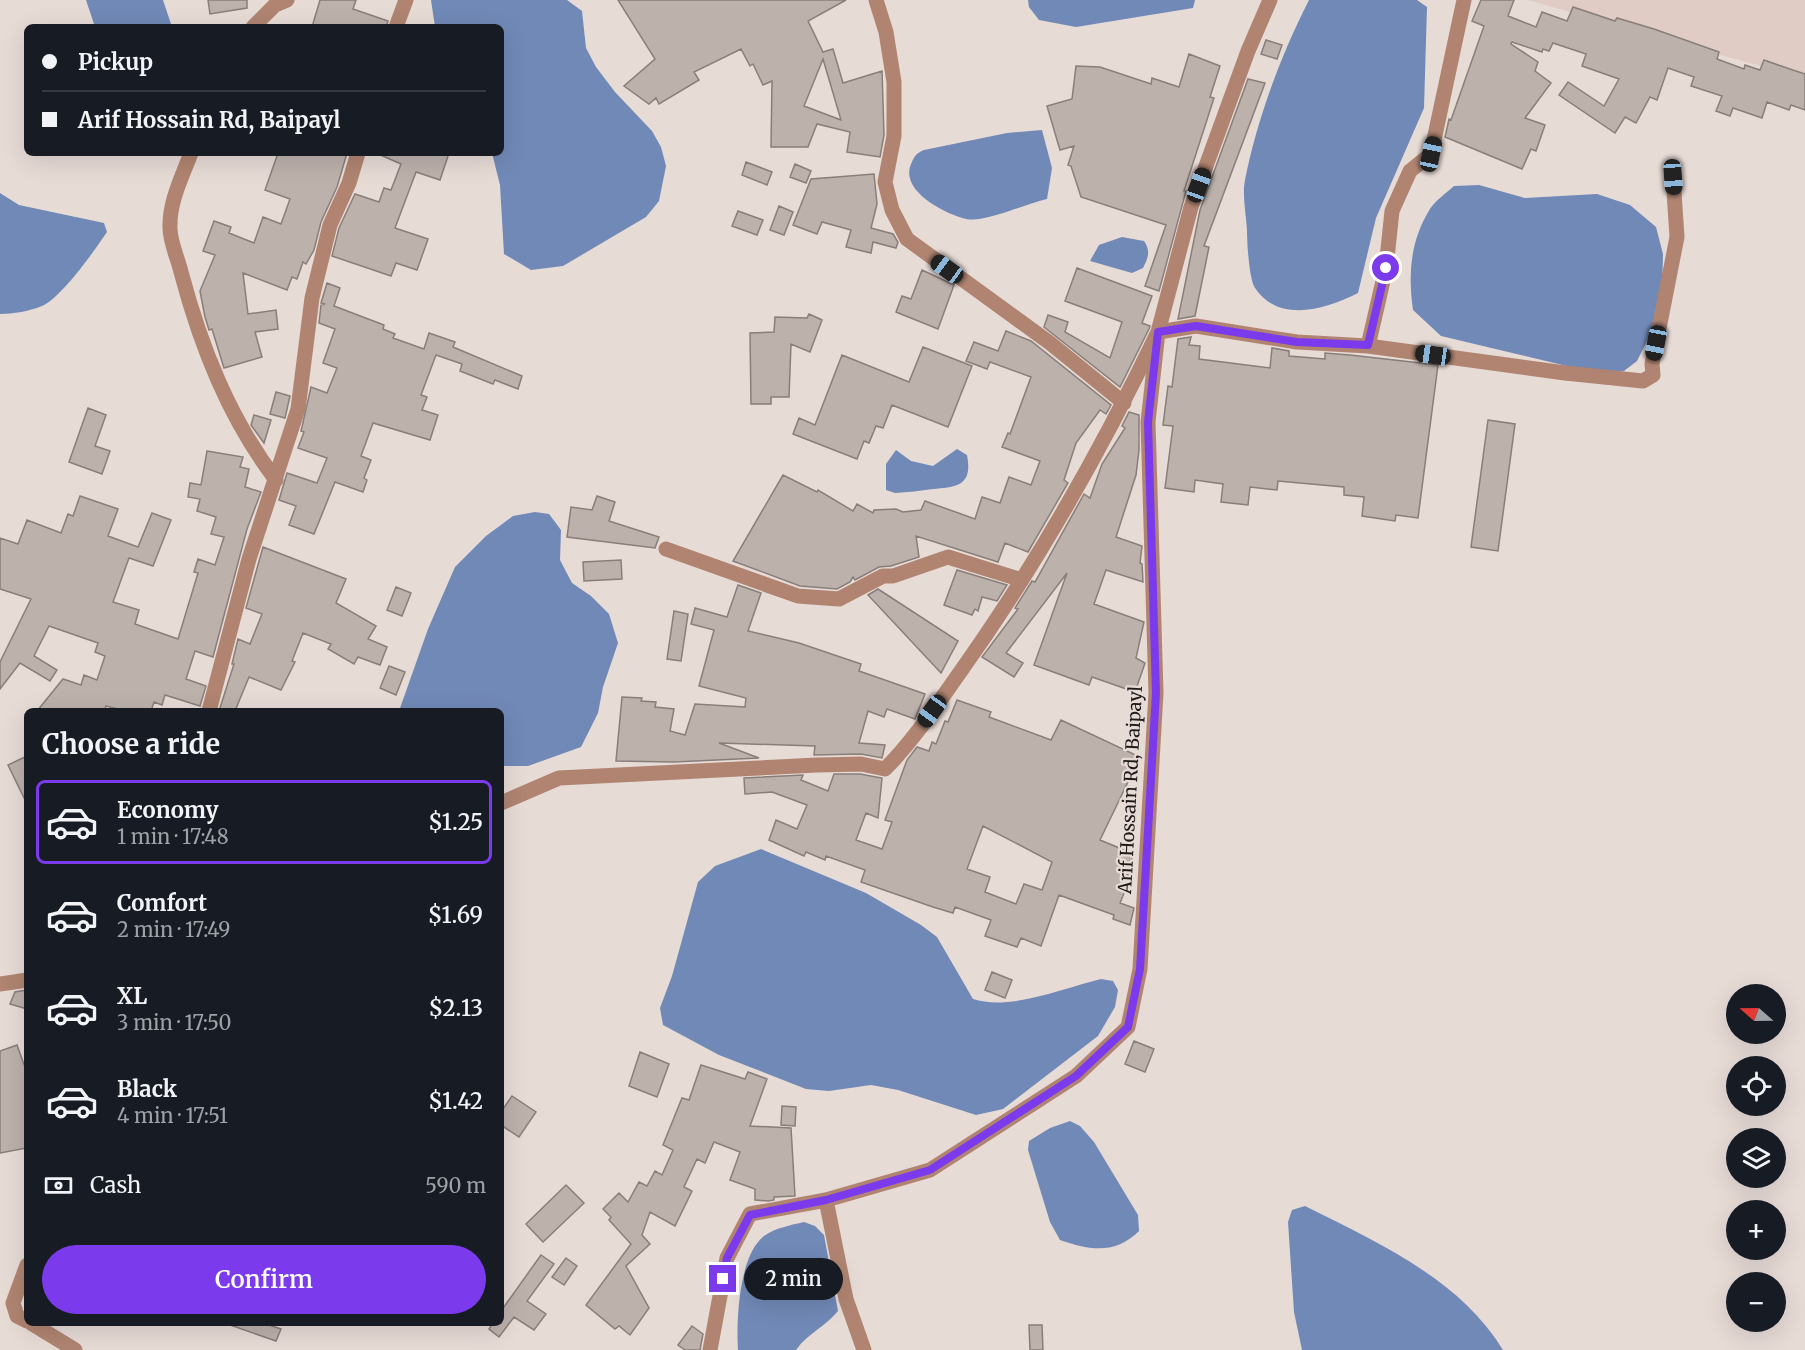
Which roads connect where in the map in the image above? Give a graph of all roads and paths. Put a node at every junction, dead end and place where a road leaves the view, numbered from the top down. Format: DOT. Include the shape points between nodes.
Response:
graph roads {
  1 [pos="287,0"];
  2 [pos="406,0"];
  3 [pos="876,0"];
  4 [pos="1270,0"];
  5 [pos="1464,0"];
  6 [pos="256,24"];
  7 [pos="397,24"];
  8 [pos="189,156"];
  9 [pos="357,156"];
  10 [pos="1673,177"];
  11 [pos="1158,332"];
  12 [pos="1368,345"];
  13 [pos="1124,403"];
  14 [pos="276,480"];
  15 [pos="666,549"];
  16 [pos="1022,580"];
  17 [pos="210,708"];
  18 [pos="504,802"];
  19 [pos="24,980"];
  20 [pos="0,984"];
  21 [pos="826,1200"];
  22 [pos="24,1273"];
  23 [pos="24,1320"];
  24 [pos="36,1326"];
  25 [pos="75,1350"];
  26 [pos="710,1350"];
  27 [pos="864,1350"];
  1 -- 6 [label="street" via="275,5"];
  2 -- 7 [label="street"];
  3 -- 13 [label="street" via="894,82 894,136 885,182 892,210 907,239 1050,343"];
  4 -- 11 [label="street, Arif Hossain Rd, Baipayl" via="1191,207"];
  5 -- 12 [label="street" via="1431,154 1410,171 1392,212 1386,268"];
  8 -- 14 [label="street" via="175,194 172,239 216,379 249,443"];
  9 -- 14 [label="street" via="330,225 312,298 298,409"];
  10 -- 12 [label="street" via="1677,237 1653,375 1643,381"];
  11 -- 12 [label="street" via="1196,326 1297,342"];
  11 -- 13 [label="street"];
  11 -- 21 [label="street, Arif Hossain Rd, Baipayl" via="1148,422 1156,693 1140,969 1128,1027 1076,1076 930,1170"];
  13 -- 16 [label="street"];
  14 -- 17 [label="street" via="249,560"];
  15 -- 16 [label="street" via="798,596 831,599 850,595 883,576 948,557"];
  16 -- 18 [label="street" via="907,746 885,769 861,764 817,765 559,778"];
  19 -- 20 [label="street"];
  21 -- 26 [label="street, Arif Hossain Rd, Baipayl" via="750,1215 727,1258"];
  21 -- 27 [label="street" via="846,1299"];
  22 -- 23 [label="street" via="13,1303 17,1316"];
  24 -- 25 [label="street"];
}
